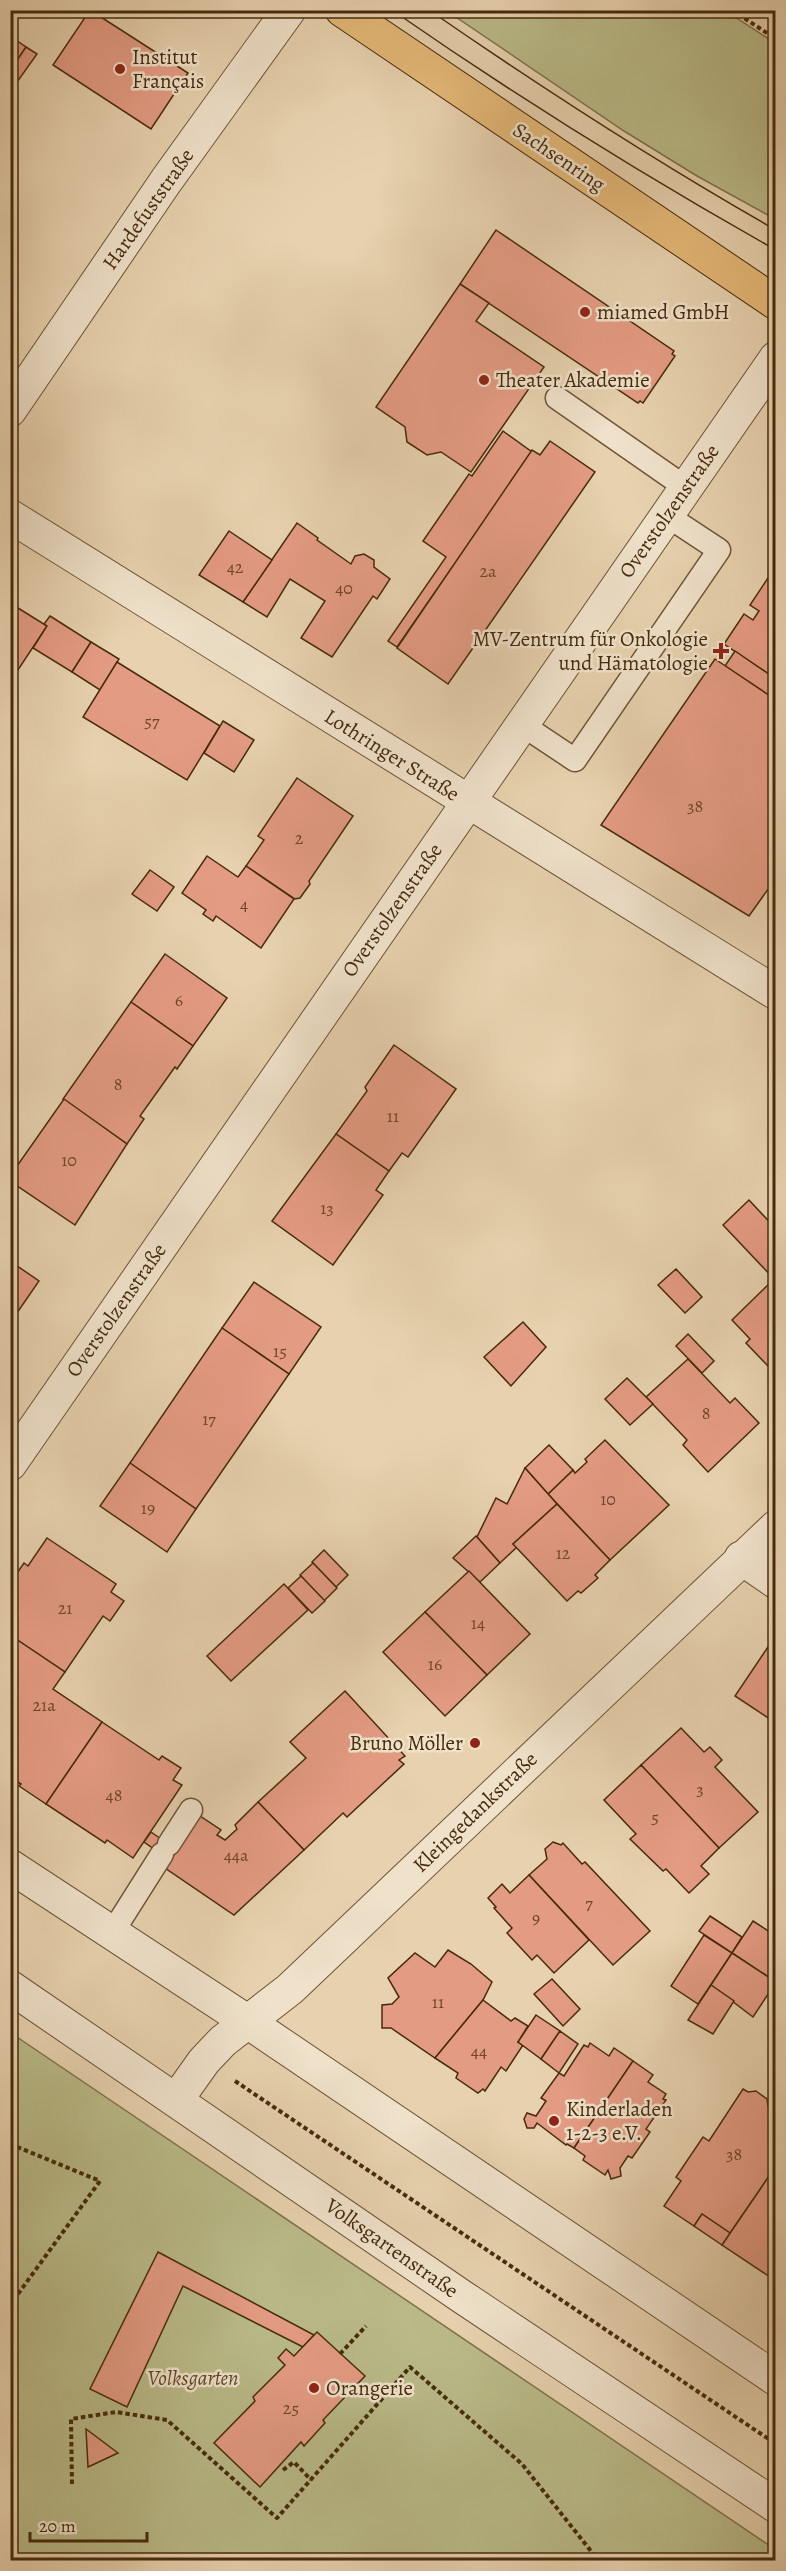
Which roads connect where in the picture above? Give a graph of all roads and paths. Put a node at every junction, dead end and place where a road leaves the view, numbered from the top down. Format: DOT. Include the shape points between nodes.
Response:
graph roads {
  1 [pos="289,10"];
  2 [pos="342,10"];
  3 [pos="732,10"];
  4 [pos="776,39"];
  5 [pos="776,303"];
  6 [pos="776,358"];
  7 [pos="557,398"];
  8 [pos="10,410"];
  9 [pos="685,487"];
  10 [pos="666,515"];
  11 [pos="10,516"];
  12 [pos="521,724"];
  13 [pos="466,802"];
  14 [pos="776,993"];
  15 [pos="10,1464"];
  16 [pos="776,1527"];
  17 [pos="741,1558"];
  18 [pos="776,1582"];
  19 [pos="191,1810"];
  20 [pos="10,1866"];
  21 [pos="112,1933"];
  22 [pos="10,1987"];
  23 [pos="248,2022"];
  24 [pos="204,2061"];
  25 [pos="177,2099"];
  26 [pos="10,2144"];
  27 [pos="10,2305"];
  28 [pos="366,2326"];
  29 [pos="340,2354"];
  30 [pos="776,2379"];
  31 [pos="776,2444"];
  32 [pos="283,2470"];
  33 [pos="311,2480"];
  34 [pos="72,2484"];
  35 [pos="776,2506"];
  36 [pos="598,2560"];
  1 -- 8 [label="street, Hardefuststraße" via="166,181"];
  2 -- 5 [label="main road, Sachsenring"];
  3 -- 4 [label="path"];
  6 -- 9 [label="street, Overstolzenstraße"];
  7 -- 9 [label="lane"];
  9 -- 10 [label="street, Overstolzenstraße"];
  10 -- 12 [label="street, Overstolzenstraße"];
  10 -- 12 [label="lane" via="719,550 575,760"];
  11 -- 13 [label="street, Lothringer Straße"];
  12 -- 13 [label="street, Overstolzenstraße"];
  13 -- 14 [label="street, Lothringer Straße"];
  13 -- 15 [label="street, Overstolzenstraße"];
  16 -- 17 [label="street, Kleingedankstraße"];
  17 -- 18 [label="street"];
  17 -- 23 [label="street, Kleingedankstraße" via="290,1989"];
  19 -- 21 [label="lane"];
  20 -- 21 [label="street"];
  21 -- 23 [label="street"];
  22 -- 25 [label="street, Volksgartenstraße"];
  23 -- 24 [label="street, Kleingedankstraße"];
  23 -- 30 [label="street"];
  24 -- 25 [label="street, Kleingedankstraße"];
  24 -- 31 [label="path"];
  25 -- 35 [label="street, Volksgartenstraße" via="461,2296"];
  26 -- 27 [label="path" via="100,2181"];
  28 -- 29 [label="path"];
  32 -- 33 [label="path" via="294,2463"];
  33 -- 34 [label="path" via="277,2518 167,2420 116,2412 71,2419"];
  33 -- 36 [label="path" via="410,2367 522,2464"];
}
